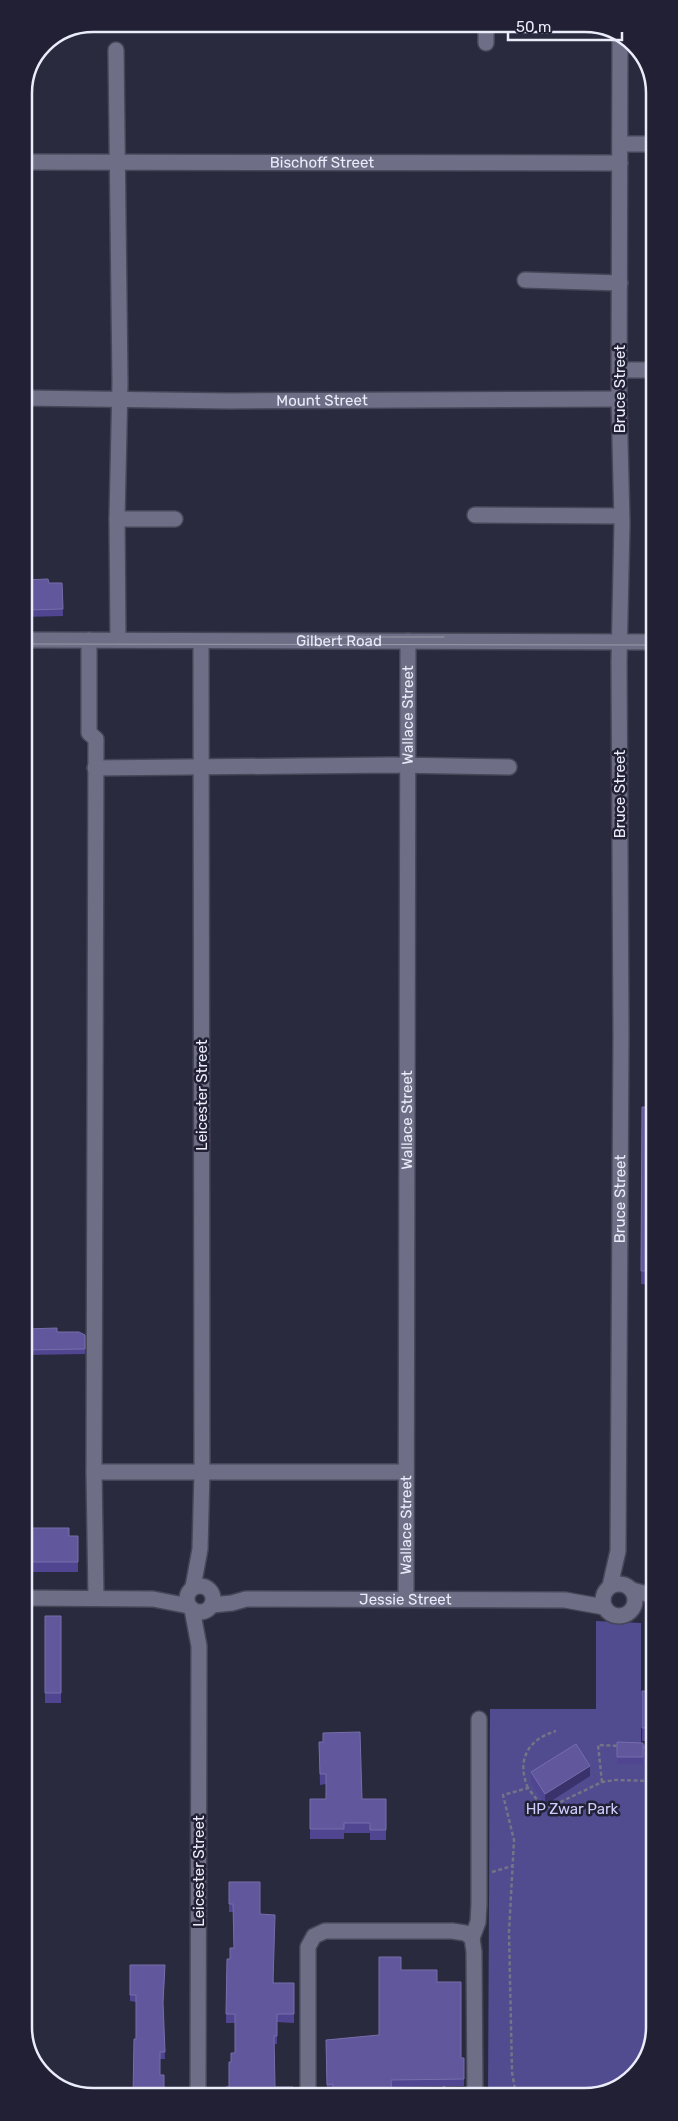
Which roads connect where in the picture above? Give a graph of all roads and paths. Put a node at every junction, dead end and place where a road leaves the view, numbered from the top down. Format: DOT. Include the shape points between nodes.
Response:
graph roads {
  1 [pos="486,33"];
  2 [pos="486,43"];
  3 [pos="620,44"];
  4 [pos="116,50"];
  5 [pos="620,144"];
  6 [pos="646,144"];
  7 [pos="32,162"];
  8 [pos="620,163"];
  9 [pos="116,164"];
  10 [pos="525,280"];
  11 [pos="620,283"];
  12 [pos="620,370"];
  13 [pos="646,370"];
  14 [pos="32,398"];
  15 [pos="120,398"];
  16 [pos="619,399"];
  17 [pos="475,515"];
  18 [pos="622,516"];
  19 [pos="175,519"];
  20 [pos="117,520"];
  21 [pos="32,640"];
  22 [pos="89,640"];
  23 [pos="118,640"];
  24 [pos="201,641"];
  25 [pos="408,641"];
  26 [pos="620,641"];
  27 [pos="646,642"];
  28 [pos="408,765"];
  29 [pos="202,767"];
  30 [pos="509,767"];
  31 [pos="94,768"];
  32 [pos="94,1472"];
  33 [pos="202,1472"];
  34 [pos="406,1472"];
  35 [pos="618,1551"];
  36 [pos="608,1588"];
  37 [pos="630,1588"];
  38 [pos="200,1589"];
  39 [pos="646,1593"];
  40 [pos="32,1598"];
  41 [pos="96,1598"];
  42 [pos="153,1599"];
  43 [pos="246,1599"];
  44 [pos="406,1599"];
  45 [pos="565,1600"];
  46 [pos="646,1606"];
  47 [pos="190,1608"];
  48 [pos="210,1608"];
  49 [pos="604,1608"];
  50 [pos="632,1609"];
  51 [pos="200,1646"];
  52 [pos="479,1719"];
  53 [pos="556,1731"];
  54 [pos="623,1746"];
  55 [pos="639,1747"];
  56 [pos="646,1747"];
  57 [pos="646,1781"];
  58 [pos="602,1782"];
  59 [pos="528,1788"];
  60 [pos="512,1866"];
  61 [pos="479,1874"];
  62 [pos="472,1938"];
  63 [pos="198,2088"];
  64 [pos="308,2088"];
  65 [pos="475,2088"];
  66 [pos="515,2088"];
  1 -- 2 [label="street"];
  3 -- 5 [label="street, Bruce Street"];
  4 -- 9 [label="street"];
  5 -- 6 [label="street"];
  5 -- 8 [label="street, Bruce Street"];
  7 -- 9 [label="street, Bischoff Street"];
  8 -- 9 [label="street, Bischoff Street"];
  8 -- 11 [label="street, Bruce Street"];
  9 -- 15 [label="street"];
  10 -- 11 [label="street"];
  11 -- 12 [label="street, Bruce Street"];
  12 -- 13 [label="street"];
  12 -- 16 [label="street, Bruce Street"];
  14 -- 15 [label="street, Mount Street"];
  15 -- 16 [label="street, Mount Street" via="229,401"];
  15 -- 20 [label="street"];
  16 -- 18 [label="street, Bruce Street"];
  17 -- 18 [label="street"];
  18 -- 26 [label="street, Bruce Street"];
  19 -- 20 [label="street"];
  20 -- 23 [label="street"];
  21 -- 22 [label="street, Gilbert Road"];
  22 -- 23 [label="street, Gilbert Road"];
  22 -- 31 [label="street" via="89,733 96,739"];
  23 -- 24 [label="street, Gilbert Road"];
  24 -- 25 [label="street, Gilbert Road"];
  24 -- 29 [label="street, Leicester Street"];
  25 -- 26 [label="street, Gilbert Road"];
  25 -- 28 [label="street, Wallace Street"];
  26 -- 27 [label="street, Gilbert Road"];
  26 -- 35 [label="street, Bruce Street"];
  28 -- 29 [label="street"];
  28 -- 30 [label="street"];
  28 -- 34 [label="street, Wallace Street"];
  29 -- 31 [label="street"];
  29 -- 33 [label="street, Leicester Street"];
  31 -- 32 [label="street"];
  32 -- 33 [label="street"];
  32 -- 41 [label="street"];
  33 -- 34 [label="street"];
  33 -- 38 [label="street, Leicester Street"];
  34 -- 44 [label="street, Wallace Street"];
  35 -- 36 [label="street, Bruce Street"];
  35 -- 37 [label="street, Bruce Street"];
  36 -- 37 [label="street" via="619,1583"];
  36 -- 45 [label="street, Jessie Street"];
  36 -- 49 [label="street" via="602,1599"];
  37 -- 39 [label="street"];
  37 -- 50 [label="street" via="635,1600"];
  38 -- 42 [label="street, Jessie Street"];
  38 -- 43 [label="street, Jessie Street"];
  38 -- 47 [label="street" via="186,1598"];
  38 -- 48 [label="street" via="214,1599"];
  40 -- 41 [label="street, Jessie Street"];
  41 -- 42 [label="street, Jessie Street"];
  42 -- 47 [label="street, Jessie Street"];
  43 -- 44 [label="street, Jessie Street"];
  43 -- 48 [label="street, Jessie Street"];
  44 -- 45 [label="street, Jessie Street"];
  45 -- 49 [label="street, Jessie Street"];
  46 -- 50 [label="street"];
  47 -- 48 [label="street" via="199,1612"];
  47 -- 51 [label="street, Leicester Street"];
  48 -- 51 [label="street, Leicester Street"];
  49 -- 50 [label="street" via="619,1616"];
  51 -- 63 [label="street, Leicester Street"];
  52 -- 61 [label="street"];
  53 -- 59 [label="path" via="535,1739 524,1757 524,1779"];
  54 -- 58 [label="path" via="598,1745"];
  55 -- 56 [label="path"];
  57 -- 58 [label="path"];
  58 -- 59 [label="path" via="548,1808 541,1806"];
  59 -- 60 [label="path" via="503,1795 514,1840"];
  60 -- 61 [label="path"];
  60 -- 66 [label="path" via="509,1942"];
  61 -- 62 [label="street" via="478,1922"];
  62 -- 64 [label="street" via="466,1933 452,1931 325,1931 314,1936 308,1947"];
  62 -- 65 [label="street"];
}
